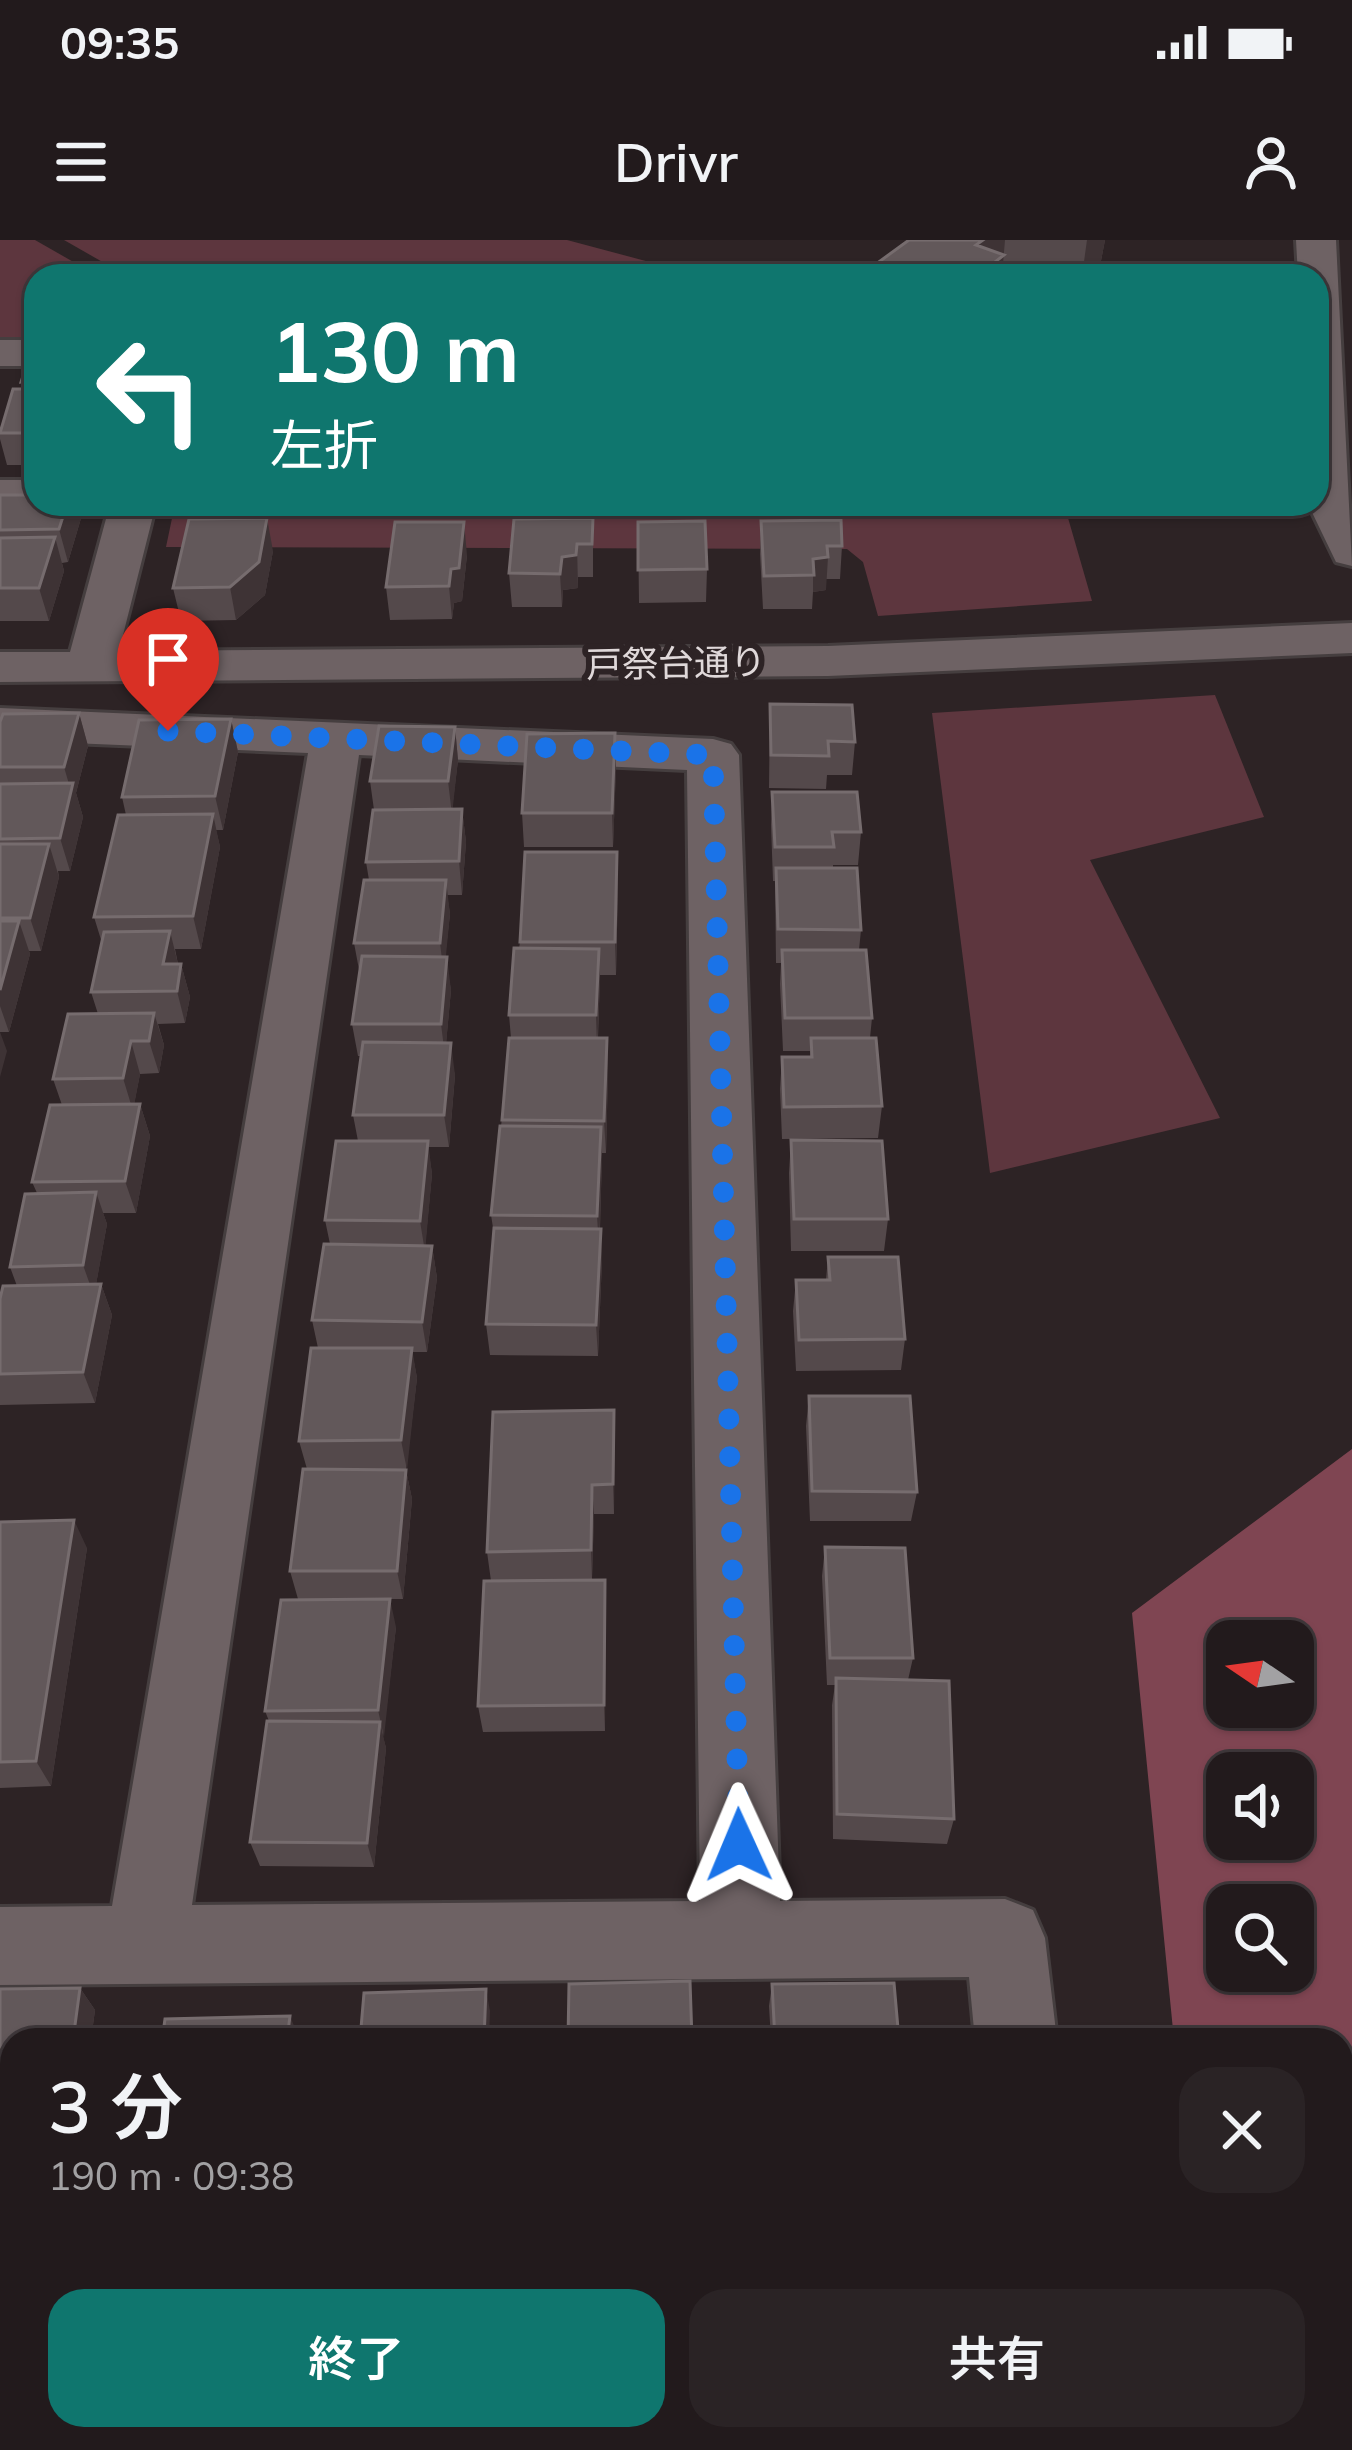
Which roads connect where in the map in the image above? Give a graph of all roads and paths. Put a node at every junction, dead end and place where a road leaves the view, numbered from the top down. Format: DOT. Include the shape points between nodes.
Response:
graph roads {
  1 [pos="1329,272"];
  2 [pos="1338,403"];
  3 [pos="1329,459"];
  4 [pos="1329,494"];
  5 [pos="130,516"];
  6 [pos="1350,549"];
  7 [pos="1352,638"];
  8 [pos="0,667"];
  9 [pos="90,667"];
  10 [pos="0,724"];
  11 [pos="336,739"];
  12 [pos="741,1940"];
  13 [pos="146,1945"];
  14 [pos="0,1946"];
  15 [pos="1015,2028"];
  1 -- 2 [label="street"];
  2 -- 3 [label="street"];
  4 -- 6 [label="street"];
  5 -- 9 [label="street"];
  7 -- 9 [label="street, 戸祭台通り" via="806,662"];
  8 -- 9 [label="street, 戸祭台通り"];
  10 -- 11 [label="street"];
  11 -- 12 [label="street" via="713,755"];
  11 -- 13 [label="street"];
  12 -- 13 [label="street"];
  12 -- 15 [label="street" via="1004,1938"];
  13 -- 14 [label="street"];
}
